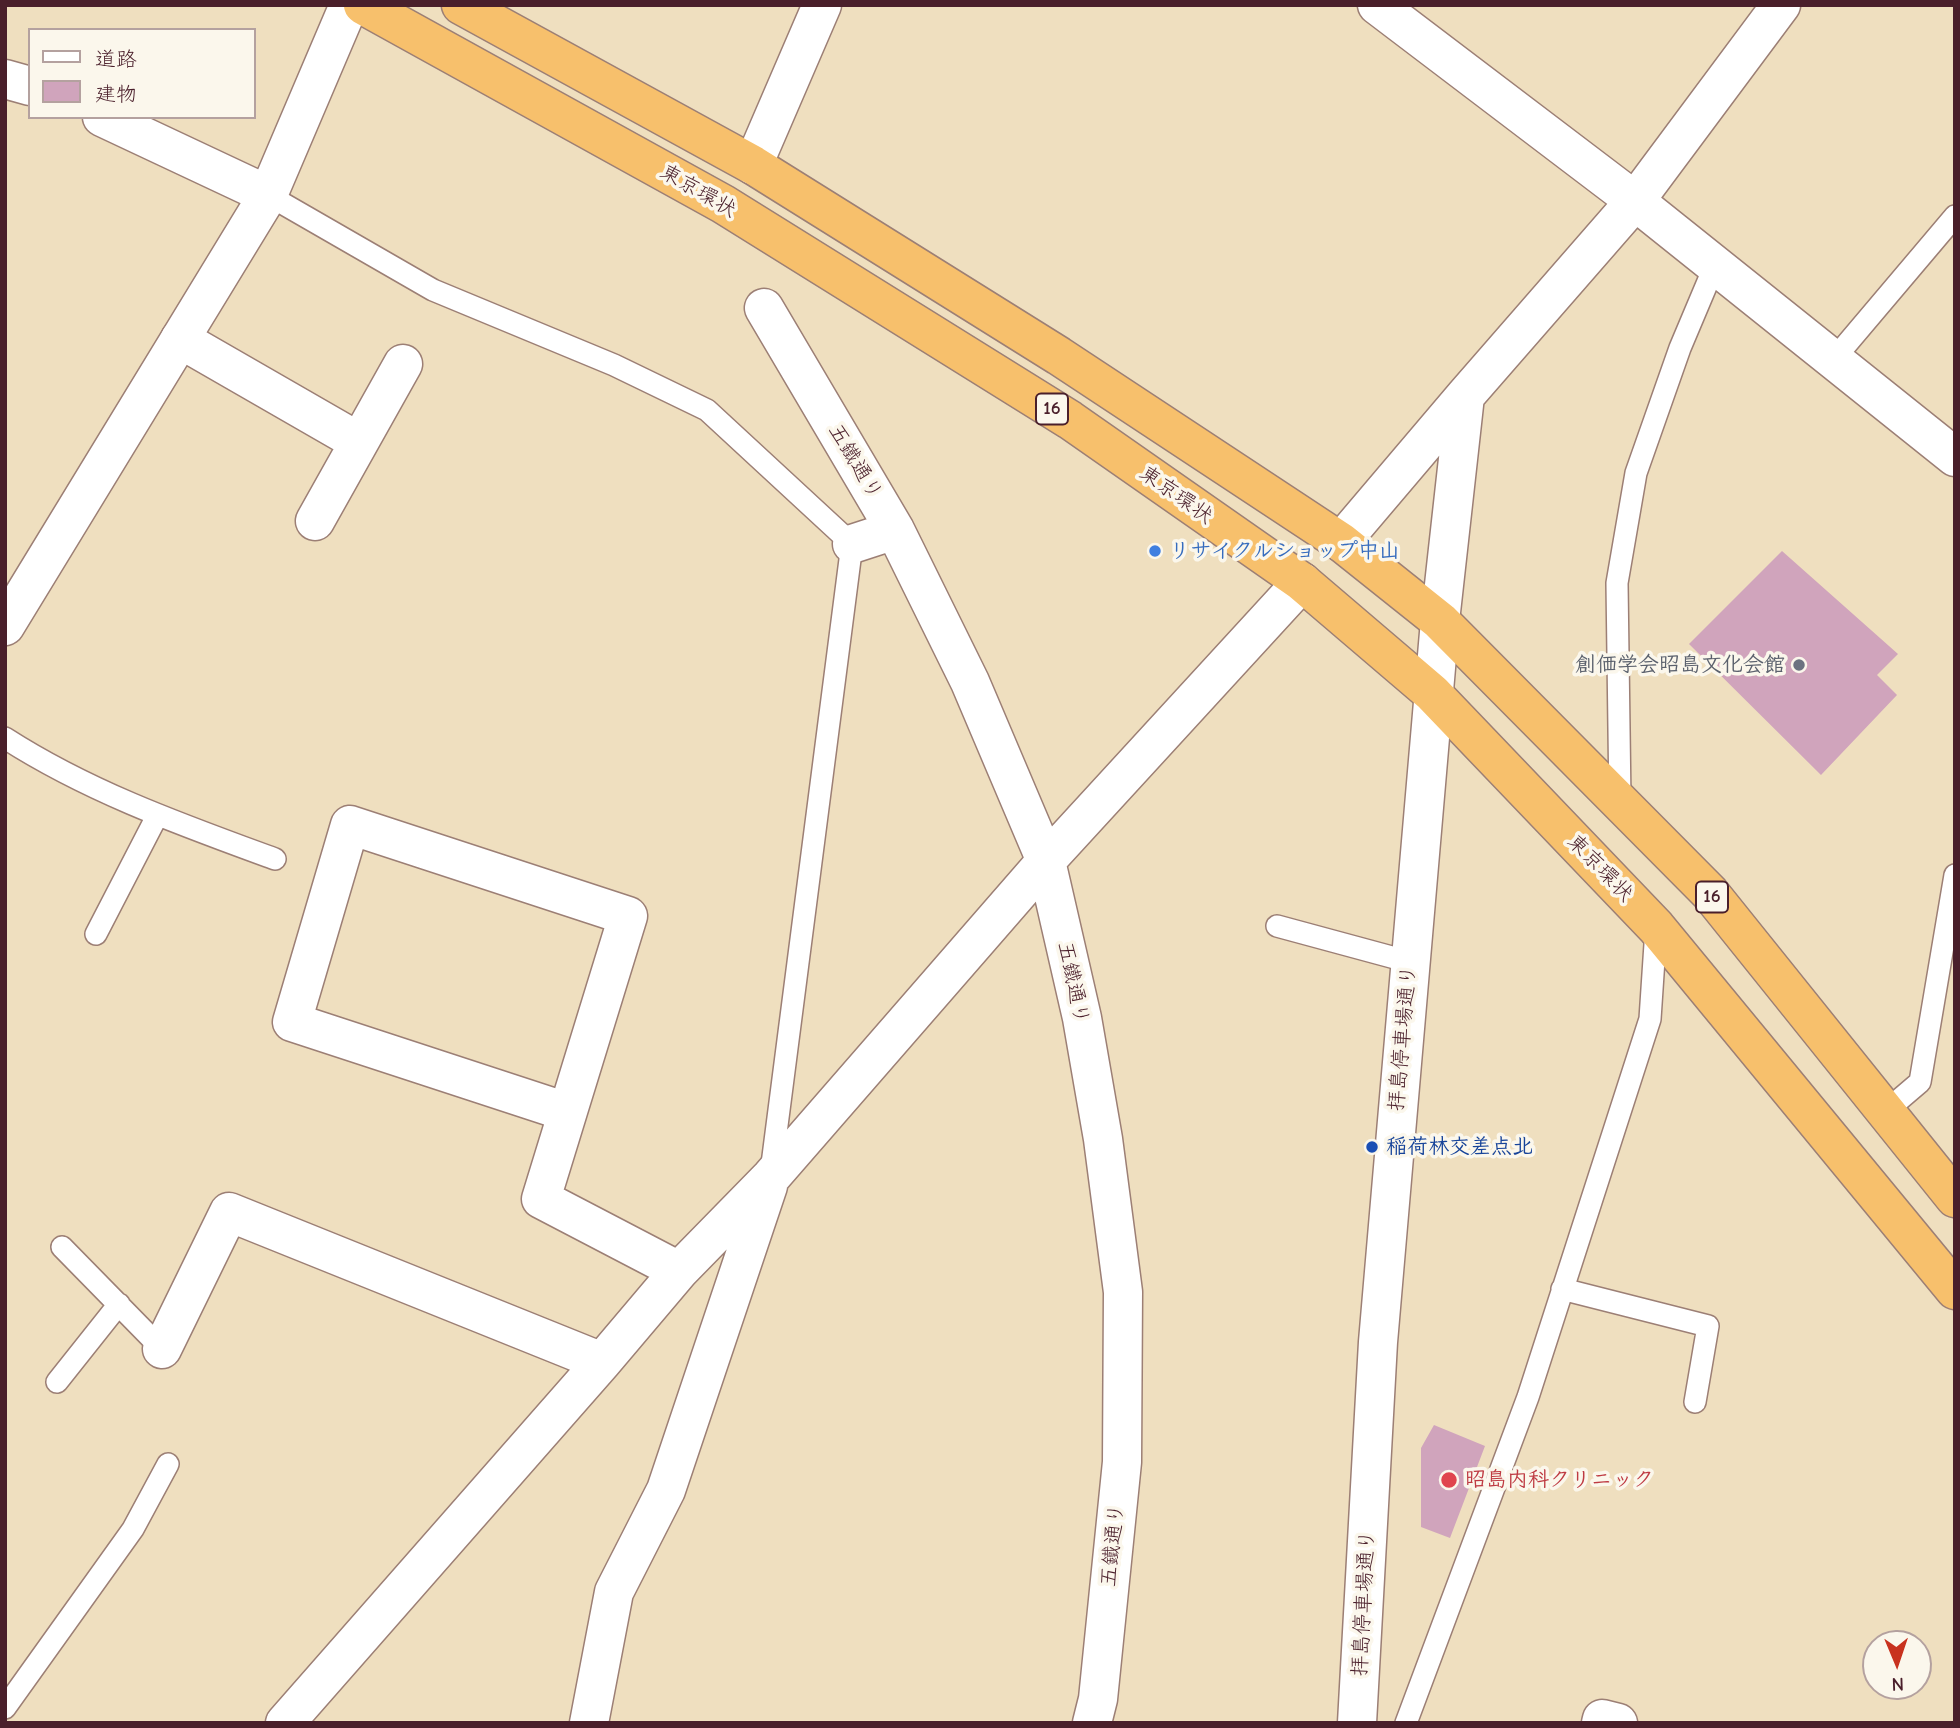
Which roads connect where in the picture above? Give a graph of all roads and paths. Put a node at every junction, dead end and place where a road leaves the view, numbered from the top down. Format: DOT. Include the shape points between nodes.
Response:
graph roads {
  1 [pos="349,5"];
  2 [pos="363,5"];
  3 [pos="461,5"];
  4 [pos="822,5"];
  5 [pos="1377,5"];
  6 [pos="1781,5"];
  7 [pos="5,79"];
  8 [pos="28,85"];
  9 [pos="106,119"];
  10 [pos="753,165"];
  11 [pos="268,195"];
  12 [pos="1635,201"];
  13 [pos="1955,216"];
  14 [pos="1715,265"];
  15 [pos="764,308"];
  16 [pos="180,339"];
  17 [pos="1834,359"];
  18 [pos="404,364"];
  19 [pos="1465,396"];
  20 [pos="359,442"];
  21 [pos="1955,457"];
  22 [pos="315,521"];
  23 [pos="895,530"];
  24 [pos="1341,542"];
  25 [pos="852,544"];
  26 [pos="1302,582"];
  27 [pos="7,620"];
  28 [pos="1440,621"];
  29 [pos="1433,693"];
  30 [pos="5,738"];
  31 [pos="1620,804"];
  32 [pos="157,816"];
  33 [pos="275,859"];
  34 [pos="1046,861"];
  35 [pos="1955,875"];
  36 [pos="1277,926"];
  37 [pos="1656,927"];
  38 [pos="96,934"];
  39 [pos="1410,962"];
  40 [pos="1886,1111"];
  41 [pos="567,1112"];
  42 [pos="771,1177"];
  43 [pos="1955,1198"];
  44 [pos="62,1247"];
  45 [pos="679,1271"];
  46 [pos="1562,1289"];
  47 [pos="1955,1290"];
  48 [pos="119,1304"];
  49 [pos="162,1349"];
  50 [pos="602,1362"];
  51 [pos="57,1382"];
  52 [pos="1695,1402"];
  53 [pos="168,1464"];
  54 [pos="5,1708"];
  55 [pos="285,1723"];
  56 [pos="589,1723"];
  57 [pos="1092,1723"];
  58 [pos="1357,1723"];
  59 [pos="1406,1723"];
  60 [pos="1601,1723"];
  61 [pos="1618,1723"];
  1 -- 11 [label="street"];
  2 -- 26 [label="highway, 東京環状 / 16" via="723,204 1070,420"];
  3 -- 10 [label="highway, 16"];
  4 -- 10 [label="street"];
  5 -- 12 [label="street"];
  6 -- 12 [label="street"];
  7 -- 8 [label="street"];
  9 -- 11 [label="street"];
  10 -- 24 [label="highway, 16" via="1059,356"];
  11 -- 16 [label="street"];
  11 -- 25 [label="lane" via="432,290 614,365 707,410"];
  12 -- 14 [label="street"];
  12 -- 19 [label="street"];
  13 -- 17 [label="lane"];
  14 -- 17 [label="street"];
  14 -- 31 [label="lane" via="1636,473 1617,583"];
  15 -- 23 [label="street, 五鐵通り"];
  16 -- 20 [label="street"];
  16 -- 27 [label="street"];
  17 -- 21 [label="street"];
  18 -- 20 [label="street"];
  19 -- 24 [label="street"];
  19 -- 28 [label="street, 拝島停車場通り"];
  20 -- 22 [label="street"];
  23 -- 25 [label="street"];
  23 -- 34 [label="street, 五鐵通り" via="970,682"];
  24 -- 28 [label="highway, 16"];
  25 -- 42 [label="lane"];
  26 -- 29 [label="highway, 東京環状 / 16"];
  26 -- 34 [label="street"];
  28 -- 29 [label="street, 拝島停車場通り"];
  28 -- 31 [label="highway, 16"];
  29 -- 37 [label="highway, 東京環状 / 16"];
  29 -- 39 [label="street, 拝島停車場通り"];
  30 -- 32 [label="lane" via="35,758"];
  31 -- 40 [label="highway, 16" via="1710,893"];
  32 -- 33 [label="lane"];
  32 -- 38 [label="lane"];
  34 -- 42 [label="street"];
  34 -- 57 [label="street, 五鐵通り" via="1082,1018 1123,1292 1122,1462"];
  35 -- 40 [label="lane" via="1920,1082"];
  36 -- 39 [label="lane"];
  37 -- 46 [label="lane" via="1650,1019"];
  37 -- 47 [label="highway, 東京環状 / 16"];
  39 -- 58 [label="street, 拝島停車場通り" via="1378,1342"];
  40 -- 43 [label="highway, 16"];
  41 -- 41 [label="street" via="628,916 350,825 292,1022"];
  41 -- 45 [label="street" via="541,1199"];
  42 -- 45 [label="street"];
  42 -- 56 [label="street" via="666,1489 614,1592"];
  44 -- 48 [label="lane"];
  45 -- 50 [label="street"];
  46 -- 52 [label="lane" via="1708,1326"];
  46 -- 59 [label="lane" via="1528,1397"];
  48 -- 49 [label="lane"];
  48 -- 51 [label="lane"];
  49 -- 50 [label="street" via="229,1212"];
  50 -- 55 [label="street"];
  53 -- 54 [label="lane" via="133,1529"];
  60 -- 61 [label="street" via="1602,1719"];
}
